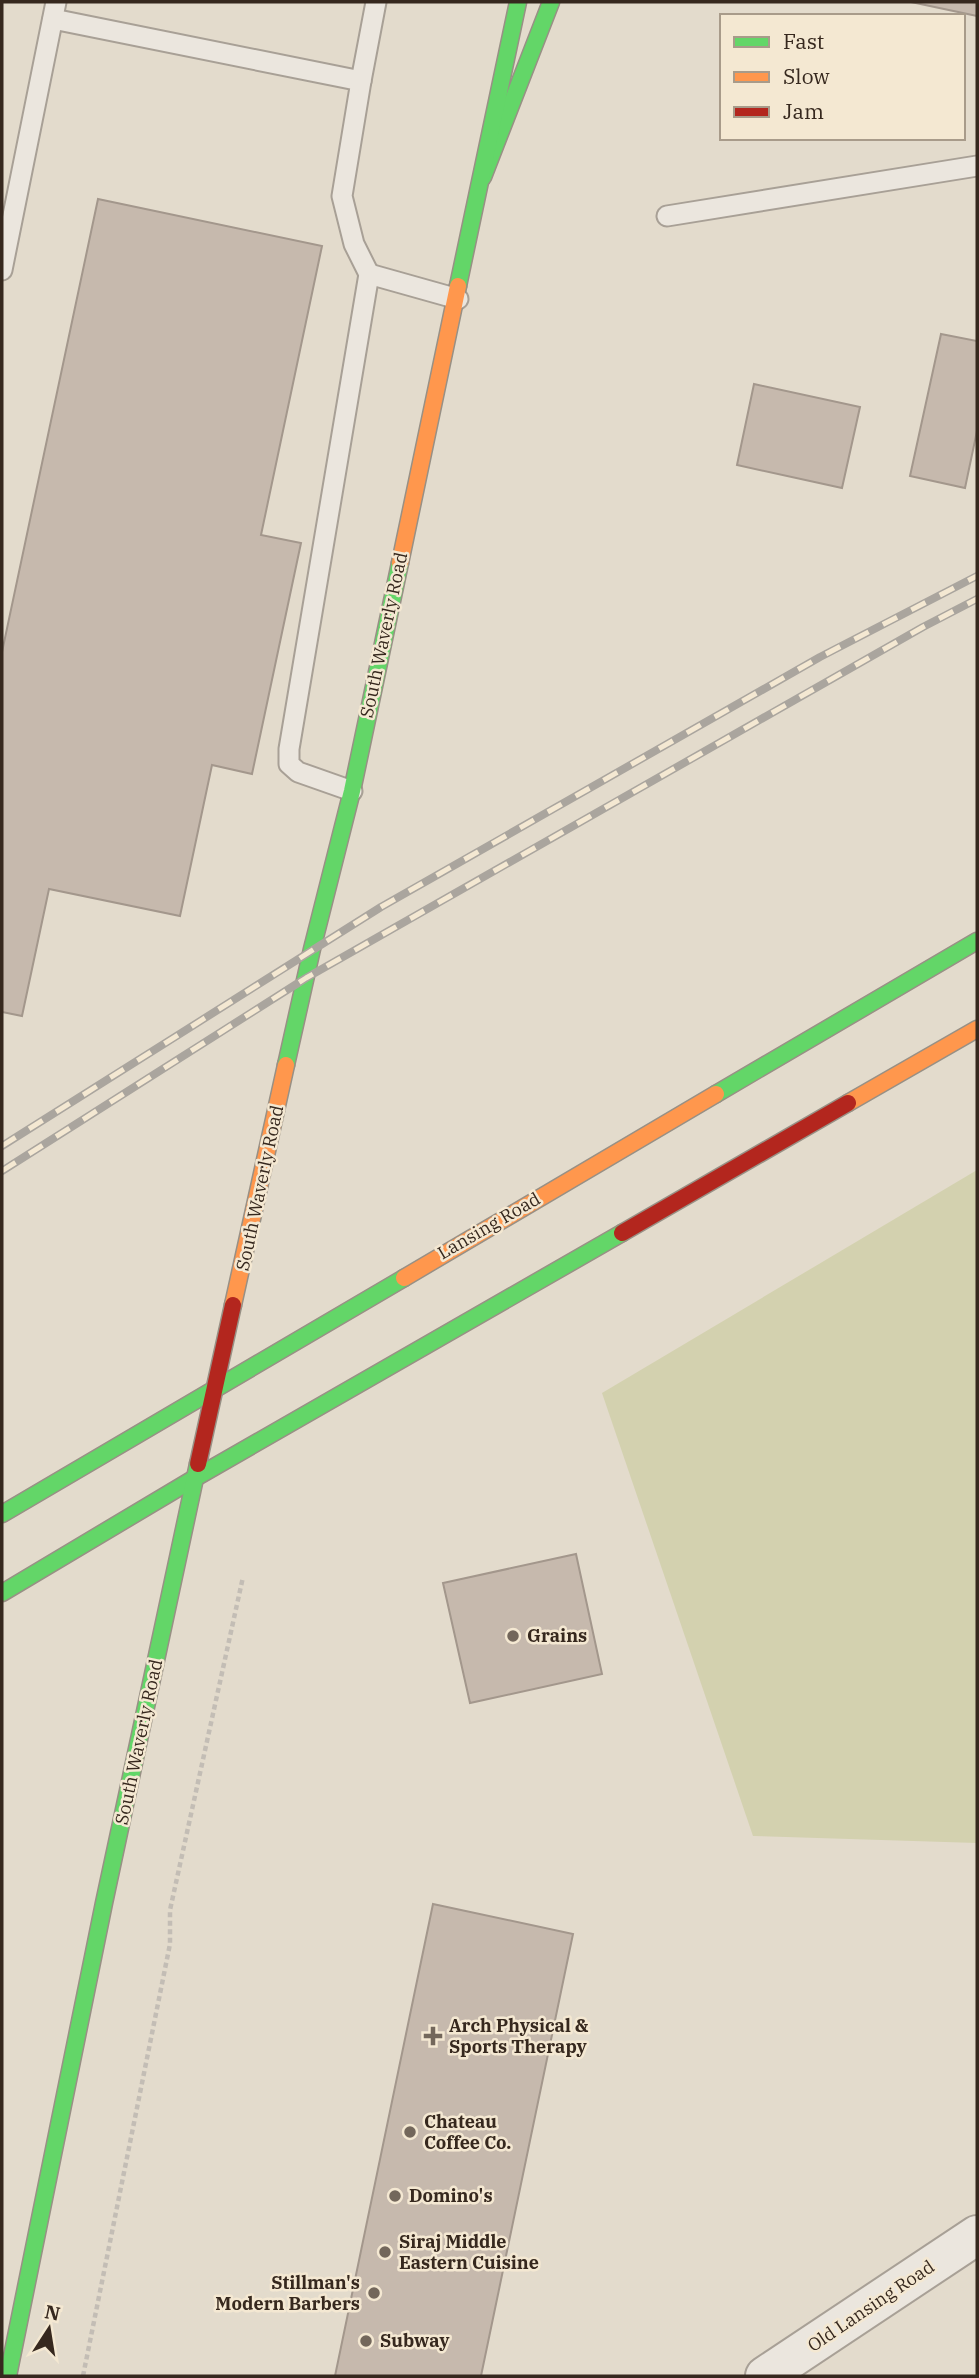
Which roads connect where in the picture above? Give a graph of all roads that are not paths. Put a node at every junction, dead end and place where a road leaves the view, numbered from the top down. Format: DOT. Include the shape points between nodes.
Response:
graph roads {
  1 [pos="376,2"];
  2 [pos="519,2"];
  3 [pos="551,2"];
  4 [pos="55,10"];
  5 [pos="361,81"];
  6 [pos="977,166"];
  7 [pos="482,177"];
  8 [pos="667,216"];
  9 [pos="2,270"];
  10 [pos="369,274"];
  11 [pos="458,299"];
  12 [pos="352,791"];
  13 [pos="977,941"];
  14 [pos="977,1028"];
  15 [pos="215,1388"];
  16 [pos="195,1478"];
  17 [pos="2,1514"];
  18 [pos="2,1593"];
  19 [pos="977,2235"];
  20 [pos="8,2376"];
  21 [pos="765,2376"];
  1 -- 5 [label="lane"];
  2 -- 7 [label="main road, South Waverly Road"];
  3 -- 7 [label="main road"];
  4 -- 5 [label="lane"];
  4 -- 9 [label="lane"];
  5 -- 10 [label="lane" via="342,196"];
  6 -- 8 [label="lane"];
  7 -- 11 [label="main road, South Waverly Road"];
  10 -- 11 [label="lane"];
  10 -- 12 [label="lane" via="289,750 289,764 298,772"];
  11 -- 12 [label="main road, South Waverly Road"];
  12 -- 15 [label="main road, South Waverly Road" via="312,949"];
  13 -- 15 [label="main road, Lansing Road"];
  14 -- 16 [label="main road"];
  15 -- 16 [label="main road, South Waverly Road"];
  15 -- 17 [label="main road, Lansing Road"];
  16 -- 18 [label="main road"];
  16 -- 20 [label="main road, South Waverly Road"];
  19 -- 21 [label="street, Old Lansing Road"];
}
